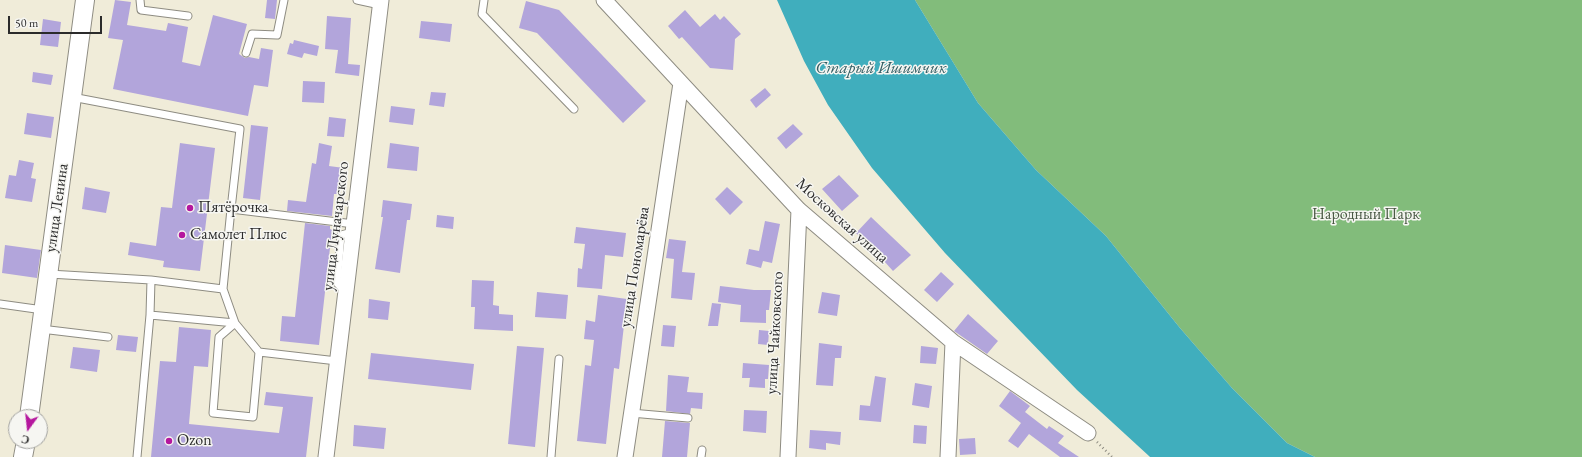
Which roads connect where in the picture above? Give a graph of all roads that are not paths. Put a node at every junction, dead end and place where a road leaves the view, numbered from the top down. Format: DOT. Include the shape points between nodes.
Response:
graph roads {
  1 [pos="85,0"];
  2 [pos="140,0"];
  3 [pos="284,0"];
  4 [pos="357,0"];
  5 [pos="484,0"];
  6 [pos="604,0"];
  7 [pos="381,3"];
  8 [pos="188,16"];
  9 [pos="246,53"];
  10 [pos="681,83"];
  11 [pos="72,97"];
  12 [pos="574,109"];
  13 [pos="232,209"];
  14 [pos="799,210"];
  15 [pos="354,228"];
  16 [pos="48,274"];
  17 [pos="151,280"];
  18 [pos="223,289"];
  19 [pos="0,304"];
  20 [pos="43,310"];
  21 [pos="150,315"];
  22 [pos="235,323"];
  23 [pos="41,329"];
  24 [pos="108,337"];
  25 [pos="953,342"];
  26 [pos="258,352"];
  27 [pos="559,359"];
  28 [pos="338,361"];
  29 [pos="30,409"];
  30 [pos="631,413"];
  31 [pos="688,418"];
  32 [pos="1088,432"];
  33 [pos="138,457"];
  34 [pos="326,457"];
  35 [pos="551,457"];
  36 [pos="625,457"];
  37 [pos="788,457"];
  38 [pos="948,457"];
  1 -- 11 [label="street, улица Ленина"];
  2 -- 8 [label="lane" via="141,10"];
  3 -- 9 [label="lane" via="277,35 252,34"];
  4 -- 7 [label="lane"];
  5 -- 12 [label="lane" via="482,14"];
  6 -- 10 [label="street, Московская улица"];
  7 -- 15 [label="street, улица Луначарского"];
  10 -- 14 [label="street, Московская улица"];
  10 -- 30 [label="street, улица Пономарёва"];
  11 -- 13 [label="lane" via="240,129"];
  11 -- 16 [label="street, улица Ленина"];
  13 -- 15 [label="lane"];
  13 -- 18 [label="lane"];
  14 -- 25 [label="street, Московская улица"];
  14 -- 37 [label="street, улица Чайковского"];
  15 -- 28 [label="street, улица Луначарского"];
  16 -- 17 [label="lane"];
  16 -- 20 [label="street, улица Ленина"];
  17 -- 18 [label="lane"];
  17 -- 21 [label="lane"];
  18 -- 22 [label="lane"];
  19 -- 20 [label="lane"];
  20 -- 23 [label="street, улица Ленина"];
  21 -- 22 [label="lane"];
  21 -- 33 [label="lane"];
  22 -- 26 [label="lane"];
  22 -- 26 [label="lane" via="220,337 212,413 252,417"];
  23 -- 24 [label="lane"];
  23 -- 29 [label="street, улица Ленина"];
  25 -- 32 [label="street, Московская улица"];
  25 -- 38 [label="street"];
  26 -- 28 [label="lane"];
  27 -- 35 [label="lane"];
  28 -- 34 [label="street, улица Луначарского"];
  30 -- 31 [label="lane"];
  30 -- 36 [label="street, улица Пономарёва"];
}
